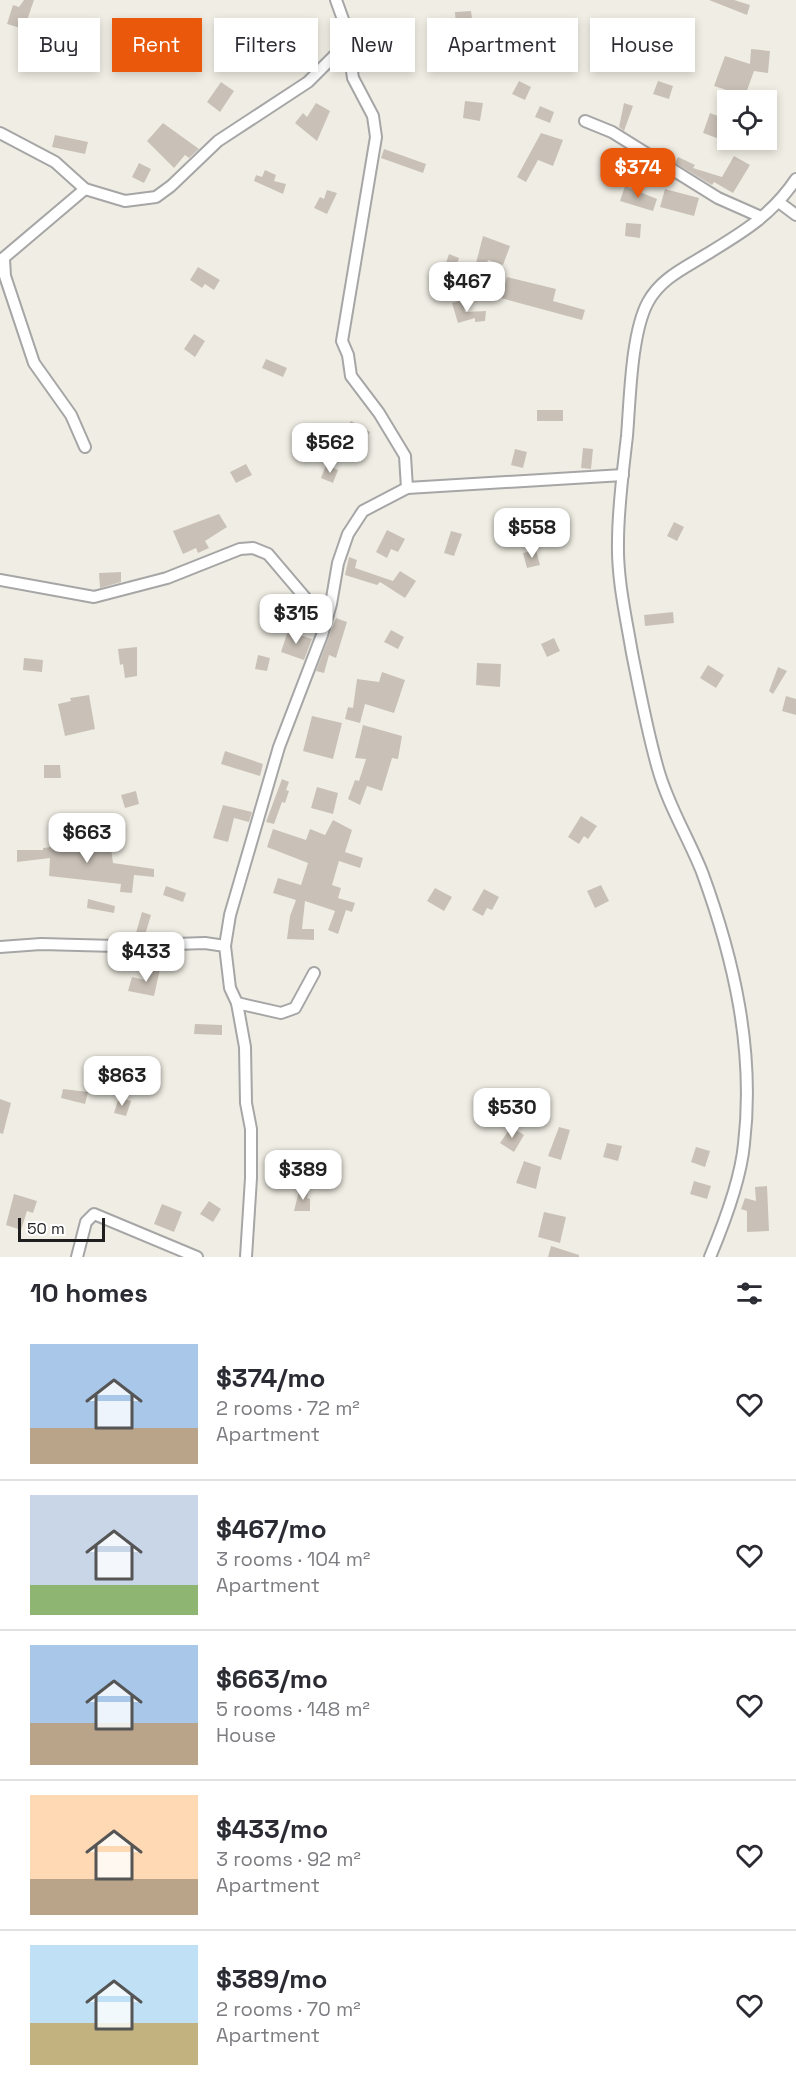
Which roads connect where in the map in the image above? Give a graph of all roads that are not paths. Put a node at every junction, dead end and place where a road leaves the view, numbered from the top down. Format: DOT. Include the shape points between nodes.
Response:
graph roads {
  1 [pos="336,0"];
  2 [pos="342,18"];
  3 [pos="330,58"];
  4 [pos="352,72"];
  5 [pos="585,121"];
  6 [pos="0,133"];
  7 [pos="796,179"];
  8 [pos="85,189"];
  9 [pos="780,203"];
  10 [pos="796,215"];
  11 [pos="761,218"];
  12 [pos="1,260"];
  13 [pos="85,447"];
  14 [pos="623,475"];
  15 [pos="407,488"];
  16 [pos="0,580"];
  17 [pos="328,614"];
  18 [pos="225,946"];
  19 [pos="0,947"];
  20 [pos="314,973"];
  21 [pos="237,1003"];
  22 [pos="77,1257"];
  23 [pos="197,1257"];
  24 [pos="246,1257"];
  25 [pos="710,1257"];
  1 -- 2 [label="street"];
  3 -- 8 [label="street" via="308,82 218,141 156,197 125,201"];
  4 -- 15 [label="street" via="373,116 376,137 342,341 351,376 405,456"];
  5 -- 11 [label="street" via="612,132 718,198"];
  6 -- 8 [label="street" via="55,162"];
  7 -- 9 [label="street"];
  8 -- 12 [label="street"];
  9 -- 10 [label="street"];
  9 -- 11 [label="street"];
  11 -- 14 [label="street" via="658,286 647,304 638,335"];
  12 -- 13 [label="street" via="34,363 71,415"];
  14 -- 15 [label="street"];
  14 -- 25 [label="street" via="618,542 620,580 642,705 658,771 716,914 742,1012 747,1100 744,1147"];
  15 -- 17 [label="street" via="363,511 348,534"];
  16 -- 17 [label="street" via="94,597 167,578 240,549 253,548 268,554 308,601"];
  17 -- 18 [label="street" via="279,747 230,915"];
  18 -- 19 [label="street" via="205,943"];
  18 -- 21 [label="street" via="230,988"];
  20 -- 21 [label="street" via="295,1008 281,1013"];
  21 -- 24 [label="street" via="245,1047 246,1103 251,1129"];
  22 -- 23 [label="street" via="86,1222 94,1214"];
}
